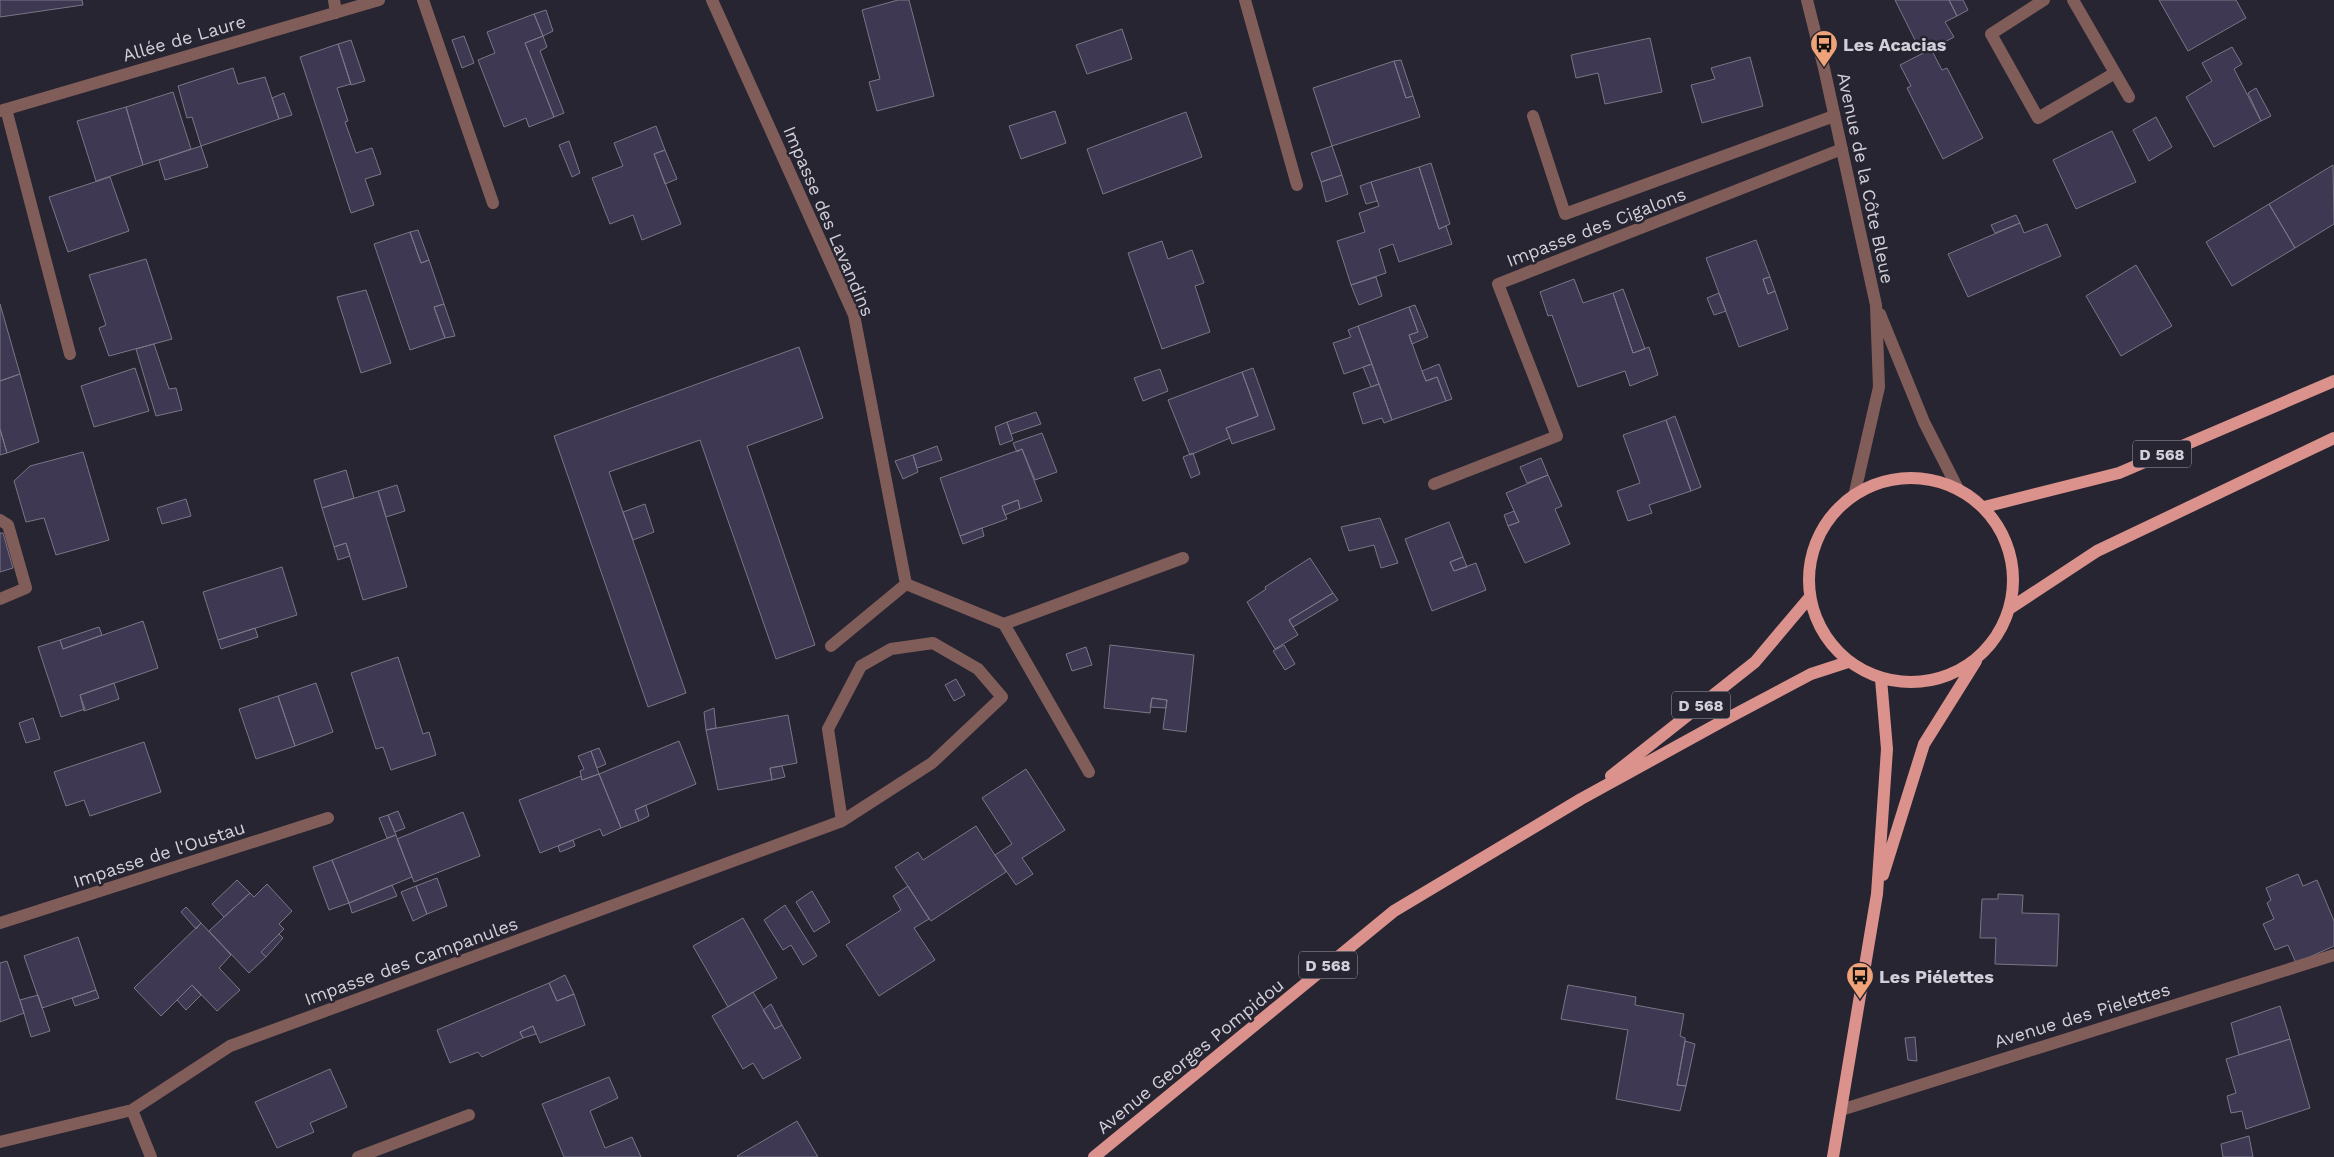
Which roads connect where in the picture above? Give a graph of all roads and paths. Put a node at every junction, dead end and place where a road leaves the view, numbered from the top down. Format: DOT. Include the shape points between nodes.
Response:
graph roads {
  1 [pos="379,0"];
  2 [pos="422,0"];
  3 [pos="712,0"];
  4 [pos="1244,0"];
  5 [pos="1807,0"];
  6 [pos="2044,0"];
  7 [pos="2073,0"];
  8 [pos="335,6"];
  9 [pos="2115,73"];
  10 [pos="2129,97"];
  11 [pos="3,110"];
  12 [pos="1533,116"];
  13 [pos="1834,116"];
  14 [pos="1842,149"];
  15 [pos="1297,184"];
  16 [pos="493,204"];
  17 [pos="1876,305"];
  18 [pos="70,354"];
  19 [pos="2334,380"];
  20 [pos="2334,438"];
  21 [pos="1434,484"];
  22 [pos="1957,487"];
  23 [pos="1855,492"];
  24 [pos="1984,507"];
  25 [pos="0,520"];
  26 [pos="1183,558"];
  27 [pos="906,584"];
  28 [pos="1809,598"];
  29 [pos="0,599"];
  30 [pos="2010,609"];
  31 [pos="1004,624"];
  32 [pos="831,646"];
  33 [pos="1977,659"];
  34 [pos="1848,662"];
  35 [pos="1880,679"];
  36 [pos="1089,772"];
  37 [pos="1581,799"];
  38 [pos="328,818"];
  39 [pos="842,821"];
  40 [pos="1877,894"];
  41 [pos="0,923"];
  42 [pos="2334,955"];
  43 [pos="132,1110"];
  44 [pos="1841,1110"];
  45 [pos="469,1116"];
  46 [pos="0,1142"];
  47 [pos="151,1157"];
  48 [pos="358,1157"];
  49 [pos="1094,1157"];
  50 [pos="1834,1157"];
  1 -- 8 [label="street, Allée de Laure"];
  2 -- 16 [label="street"];
  3 -- 27 [label="street, Impasse des Lavandins" via="854,315"];
  4 -- 15 [label="street"];
  5 -- 13 [label="street, Avenue de la Côte Bleue"];
  6 -- 9 [label="street" via="1991,34 2038,118"];
  7 -- 9 [label="street"];
  8 -- 11 [label="street, Allée de Laure"];
  9 -- 10 [label="street"];
  11 -- 18 [label="street"];
  12 -- 13 [label="street" via="1566,214"];
  13 -- 14 [label="street, Avenue de la Côte Bleue"];
  14 -- 17 [label="street, Avenue de la Côte Bleue"];
  14 -- 21 [label="street, Impasse des Cigalons" via="1498,284 1557,436"];
  17 -- 22 [label="street, Avenue de la Côte Bleue" via="1924,422"];
  17 -- 23 [label="street, Avenue de la Côte Bleue" via="1879,386"];
  19 -- 24 [label="main road, D 568" via="2119,473"];
  20 -- 30 [label="main road" via="2097,551"];
  22 -- 23 [label="main road" via="1926,477 1894,477"];
  22 -- 24 [label="main road"];
  23 -- 28 [label="main road" via="1826,520 1810,558"];
  24 -- 30 [label="main road" via="2007,546 2013,573"];
  25 -- 29 [label="street" via="8,525 26,588"];
  26 -- 31 [label="street"];
  27 -- 31 [label="street"];
  27 -- 32 [label="street"];
  28 -- 34 [label="main road" via="1824,636"];
  28 -- 37 [label="main road, Avenue Georges Pompidou / D 568" via="1755,662"];
  30 -- 33 [label="main road" via="1997,636"];
  31 -- 36 [label="street"];
  33 -- 35 [label="main road" via="1939,678 1914,683"];
  33 -- 40 [label="main road" via="1924,744"];
  34 -- 35 [label="main road"];
  34 -- 37 [label="main road, Avenue Georges Pompidou / D 568" via="1811,674"];
  35 -- 40 [label="main road" via="1887,749"];
  37 -- 49 [label="main road, Avenue Georges Pompidou / D 568" via="1394,911"];
  38 -- 41 [label="street, Impasse de l'Oustau"];
  39 -- 39 [label="street, Impasse des Campanules" via="828,729 861,666 891,649 933,643 978,669 1002,697 932,763"];
  39 -- 43 [label="street, Impasse des Campanules" via="230,1046"];
  40 -- 44 [label="main road"];
  42 -- 44 [label="street, Avenue des Pielettes"];
  43 -- 46 [label="street, Impasse des Campanules"];
  43 -- 47 [label="street"];
  44 -- 50 [label="main road"];
  45 -- 48 [label="street"];
}
